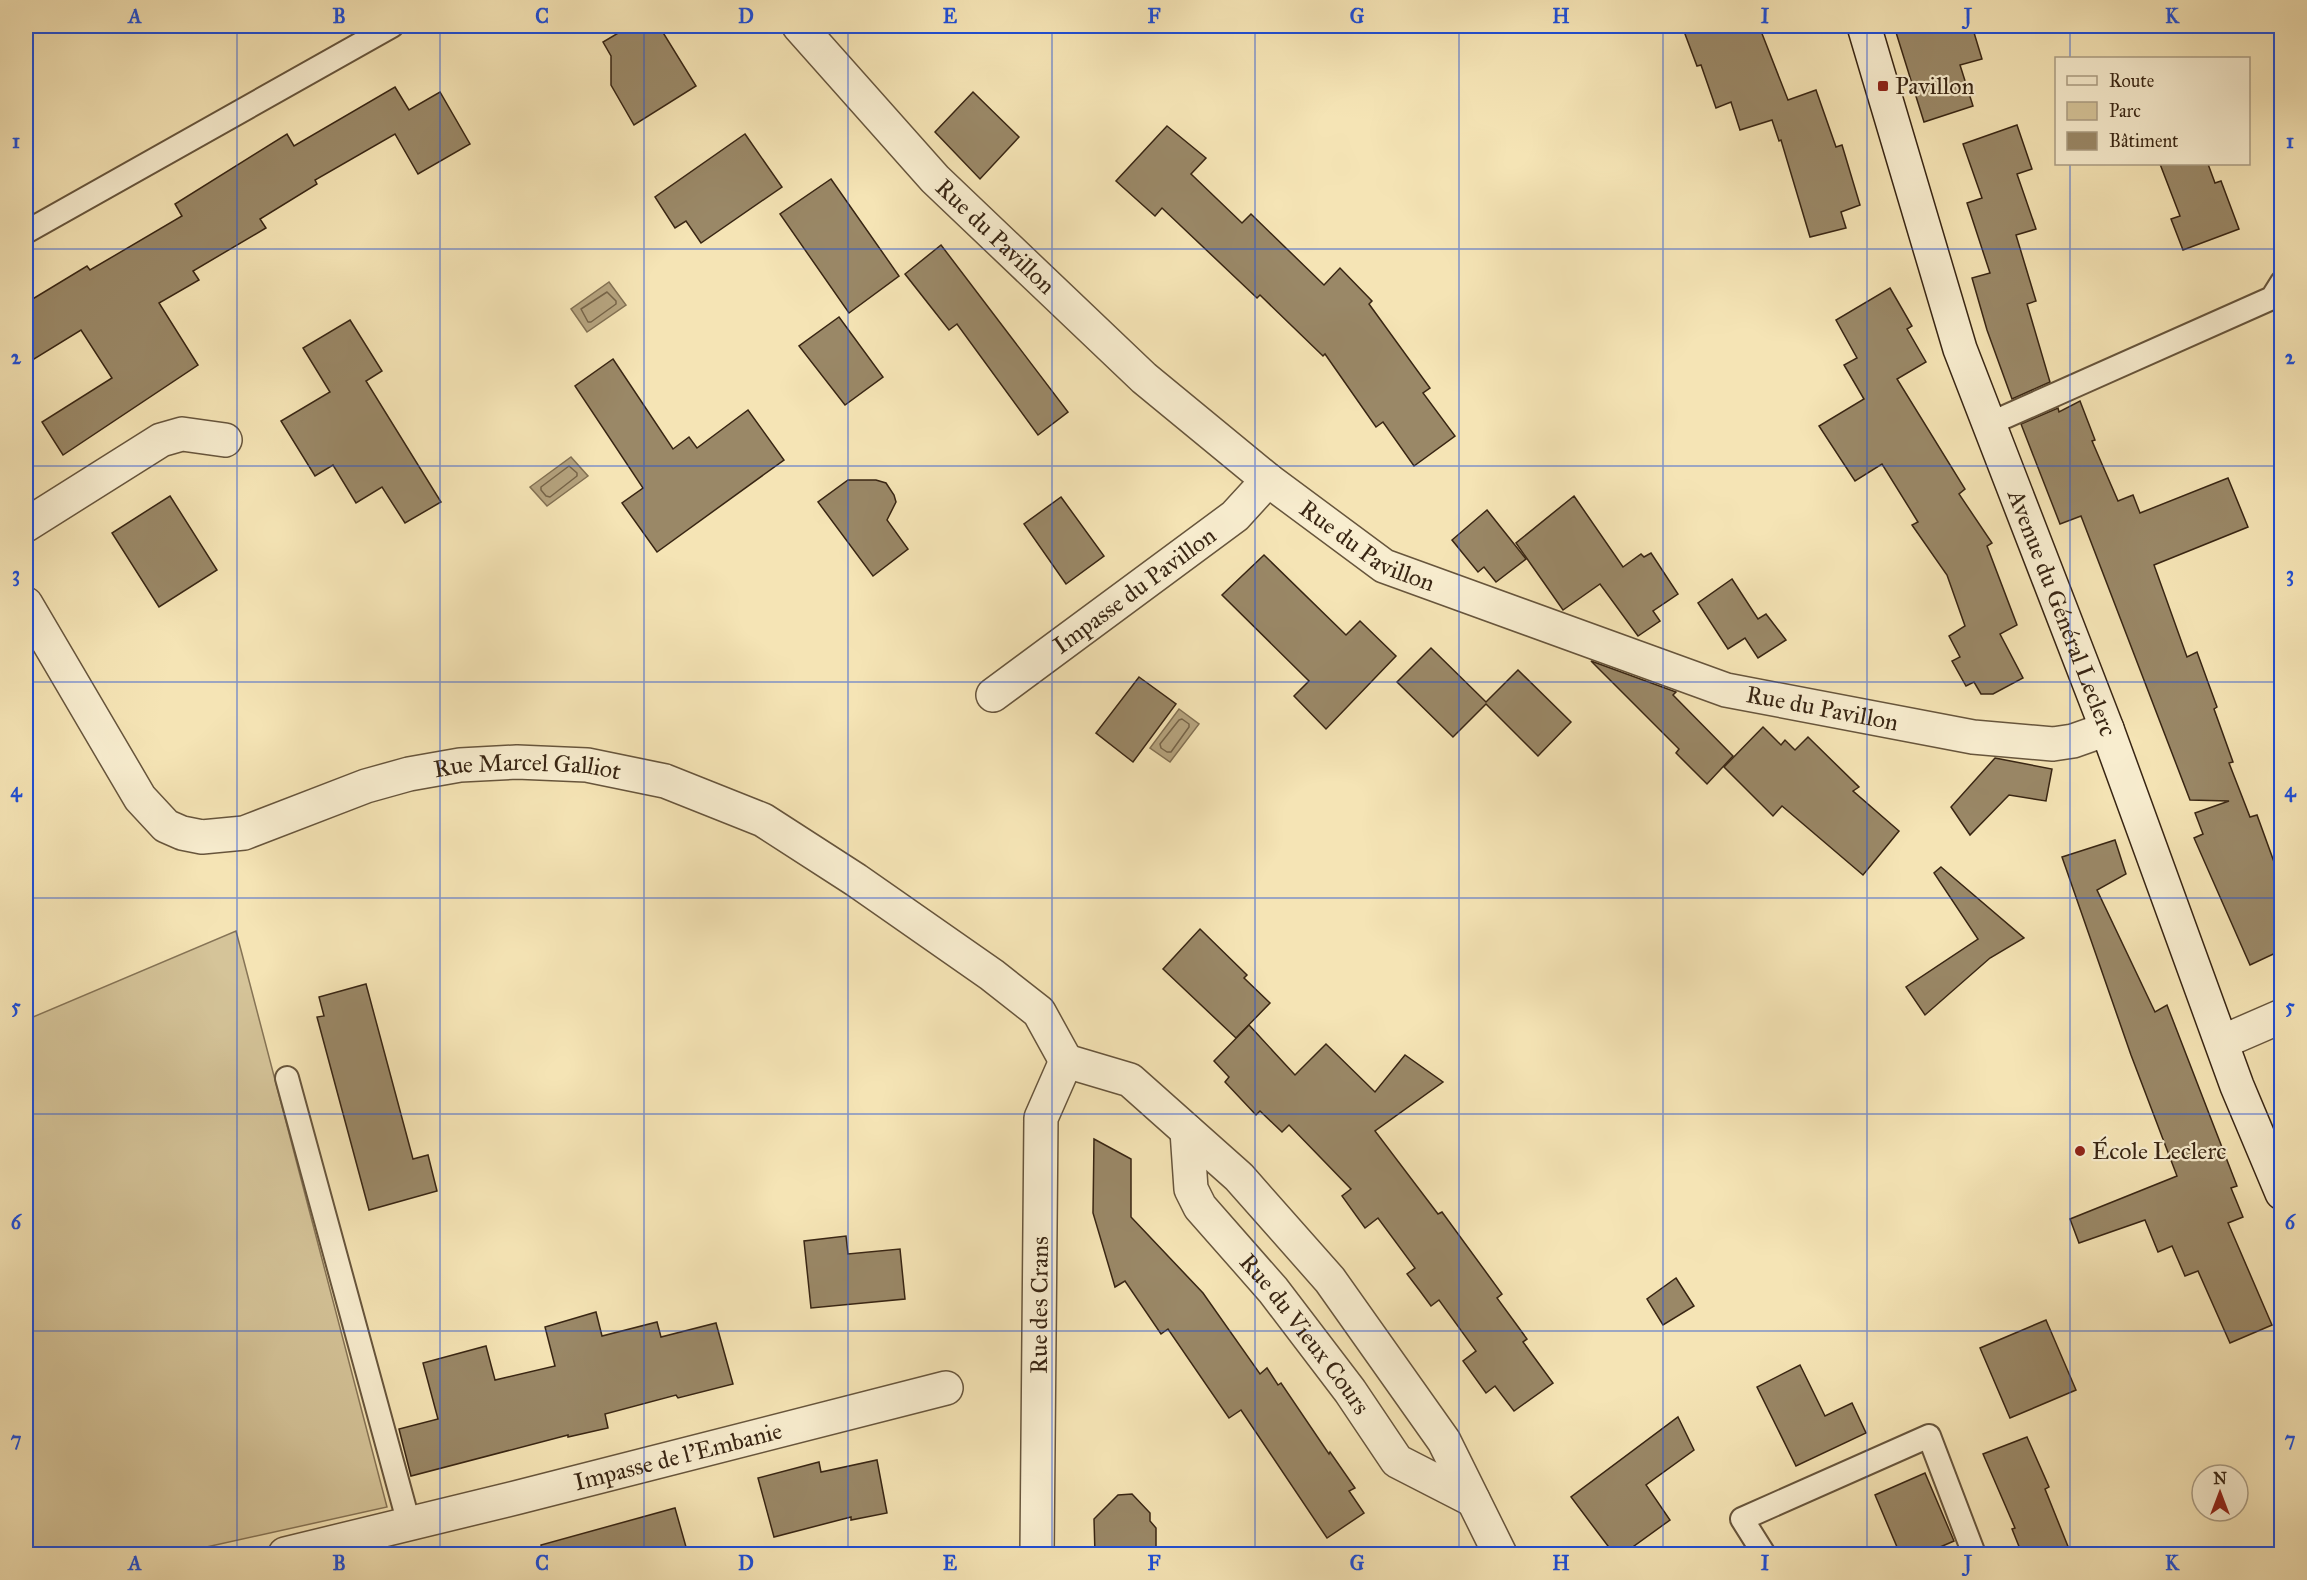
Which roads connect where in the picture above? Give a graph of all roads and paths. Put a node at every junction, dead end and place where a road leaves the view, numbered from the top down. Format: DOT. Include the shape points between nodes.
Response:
graph roads {
  1 [pos="392,26"];
  2 [pos="799,26"];
  3 [pos="1864,26"];
  4 [pos="26,232"];
  5 [pos="2282,282"];
  6 [pos="1989,424"];
  7 [pos="225,440"];
  8 [pos="1268,480"];
  9 [pos="26,525"];
  10 [pos="26,604"];
  11 [pos="993,695"];
  12 [pos="2107,729"];
  13 [pos="2282,1016"];
  14 [pos="2222,1042"];
  15 [pos="1066,1061"];
  16 [pos="287,1078"];
  17 [pos="1187,1131"];
  18 [pos="2282,1193"];
  19 [pos="946,1388"];
  20 [pos="1473,1500"];
  21 [pos="409,1524"];
  22 [pos="285,1554"];
  23 [pos="1037,1554"];
  24 [pos="1500,1554"];
  25 [pos="1764,1554"];
  26 [pos="1974,1554"];
  1 -- 4 [label="lane"];
  2 -- 8 [label="street, Rue du Pavillon" via="935,179 1144,378"];
  3 -- 6 [label="street, Avenue du Général Leclerc" via="1960,349"];
  5 -- 6 [label="lane" via="2272,298"];
  6 -- 12 [label="street, Avenue du Général Leclerc"];
  7 -- 9 [label="street" via="182,434 160,440"];
  8 -- 11 [label="street, Impasse du Pavillon" via="1235,516"];
  8 -- 12 [label="street, Rue du Pavillon" via="1384,566 1726,690 1972,737 2053,744"];
  10 -- 15 [label="street, Rue Marcel Galliot" via="140,798 166,826 202,837 244,833 366,786 460,765 587,765 665,781 763,820 856,880 1039,1012"];
  12 -- 14 [label="street, Avenue du Général Leclerc"];
  13 -- 14 [label="street"];
  14 -- 18 [label="street, Avenue du Général Leclerc"];
  15 -- 17 [label="street, Rue du Vieux Cours" via="1130,1080"];
  15 -- 23 [label="street, Rue des Crans" via="1041,1118"];
  16 -- 21 [label="lane"];
  17 -- 20 [label="street, Rue du Vieux Cours" via="1239,1177 1330,1280 1444,1441"];
  17 -- 20 [label="street, Rue du Vieux Cours" via="1191,1190 1200,1207 1273,1290 1350,1391 1397,1461"];
  19 -- 21 [label="street, Impasse de l'Embanie"];
  20 -- 24 [label="street, Rue du Vieux Cours"];
  21 -- 22 [label="street, Impasse de l'Embanie"];
  25 -- 26 [label="lane" via="1742,1519 1929,1436"];
}
